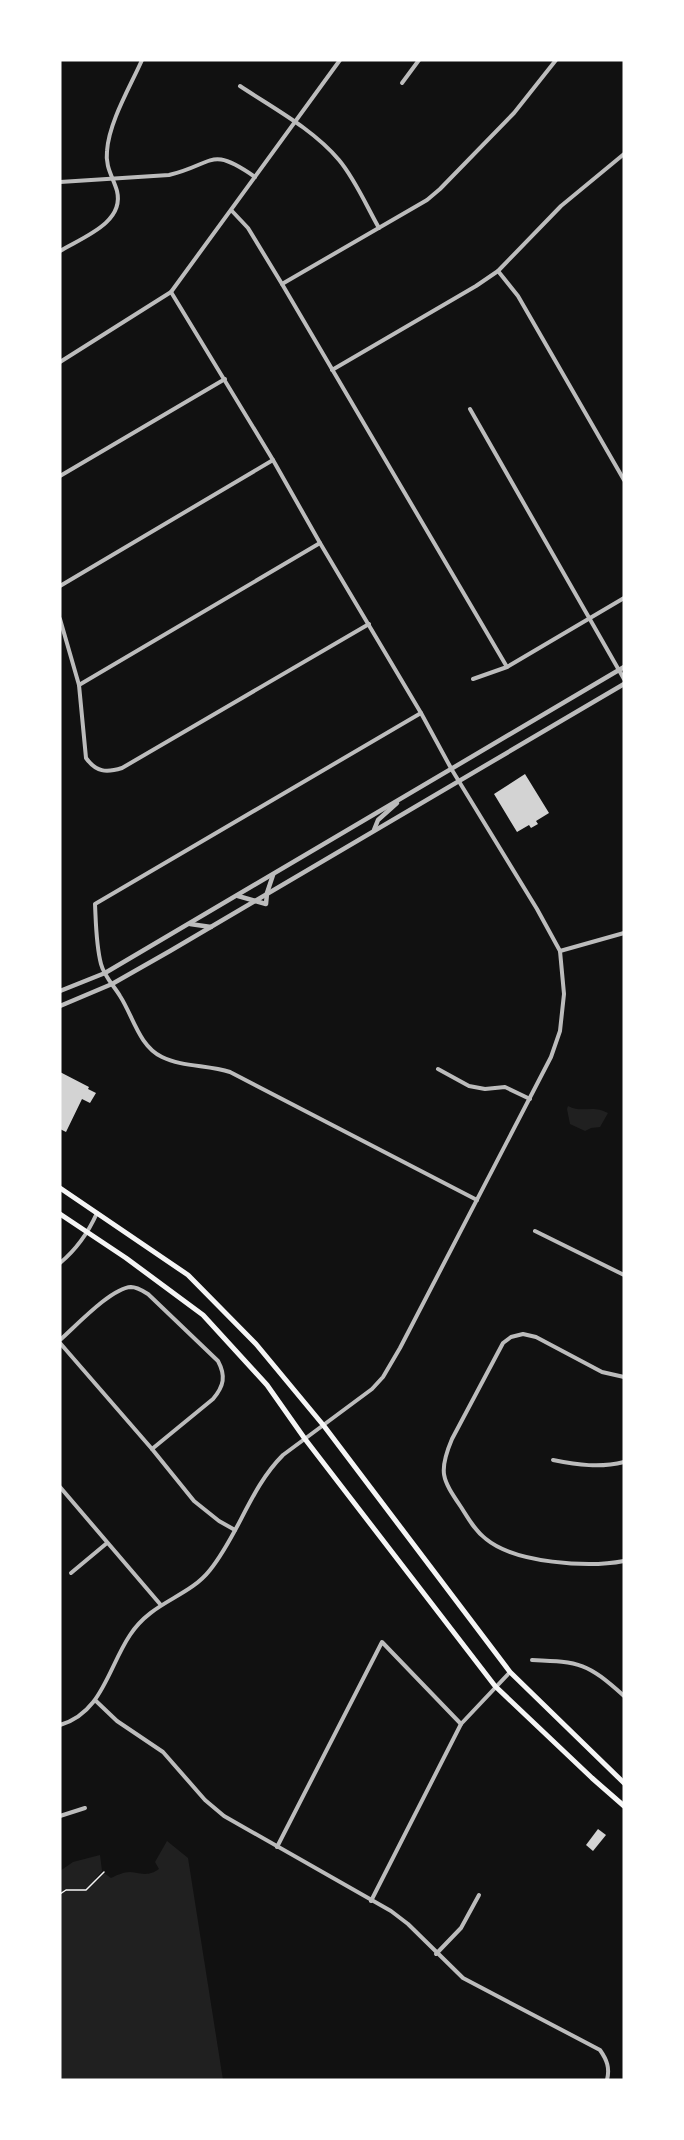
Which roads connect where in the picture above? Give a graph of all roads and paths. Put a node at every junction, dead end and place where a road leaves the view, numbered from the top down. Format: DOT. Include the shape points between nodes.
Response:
graph roads {
  1 [pos="142,60"];
  2 [pos="340,60"];
  3 [pos="419,60"];
  4 [pos="556,60"];
  5 [pos="402,83"];
  6 [pos="240,86"];
  7 [pos="295,123"];
  8 [pos="624,154"];
  9 [pos="255,177"];
  10 [pos="112,180"];
  11 [pos="60,182"];
  12 [pos="232,211"];
  13 [pos="379,228"];
  14 [pos="60,250"];
  15 [pos="498,271"];
  16 [pos="282,284"];
  17 [pos="171,292"];
  18 [pos="60,362"];
  19 [pos="332,370"];
  20 [pos="225,379"];
  21 [pos="470,409"];
  22 [pos="273,459"];
  23 [pos="60,476"];
  24 [pos="624,480"];
  25 [pos="320,543"];
  26 [pos="60,586"];
  27 [pos="624,598"];
  28 [pos="591,618"];
  29 [pos="60,620"];
  30 [pos="369,624"];
  31 [pos="507,667"];
  32 [pos="622,668"];
  33 [pos="473,679"];
  34 [pos="624,679"];
  35 [pos="624,684"];
  36 [pos="79,685"];
  37 [pos="421,713"];
  38 [pos="452,770"];
  39 [pos="459,780"];
  40 [pos="401,799"];
  41 [pos="374,830"];
  42 [pos="273,875"];
  43 [pos="267,893"];
  44 [pos="238,896"];
  45 [pos="255,901"];
  46 [pos="189,924"];
  47 [pos="211,927"];
  48 [pos="624,933"];
  49 [pos="560,951"];
  50 [pos="105,973"];
  51 [pos="112,984"];
  52 [pos="60,990"];
  53 [pos="60,1006"];
  54 [pos="438,1069"];
  55 [pos="530,1098"];
  56 [pos="60,1188"];
  57 [pos="477,1200"];
  58 [pos="98,1213"];
  59 [pos="60,1214"];
  60 [pos="88,1231"];
  61 [pos="536,1231"];
  62 [pos="60,1263"];
  63 [pos="624,1275"];
  64 [pos="60,1341"];
  65 [pos="624,1377"];
  66 [pos="324,1426"];
  67 [pos="305,1439"];
  68 [pos="152,1449"];
  69 [pos="553,1460"];
  70 [pos="624,1462"];
  71 [pos="60,1487"];
  72 [pos="235,1530"];
  73 [pos="107,1543"];
  74 [pos="624,1561"];
  75 [pos="71,1573"];
  76 [pos="160,1604"];
  77 [pos="532,1660"];
  78 [pos="510,1672"];
  79 [pos="495,1686"];
  80 [pos="624,1696"];
  81 [pos="96,1701"];
  82 [pos="461,1724"];
  83 [pos="60,1725"];
  84 [pos="624,1782"];
  85 [pos="624,1806"];
  86 [pos="85,1808"];
  87 [pos="61,1814"];
  88 [pos="277,1847"];
  89 [pos="104,1872"];
  90 [pos="60,1894"];
  91 [pos="479,1895"];
  92 [pos="372,1901"];
  93 [pos="436,1954"];
  94 [pos="60,2080"];
  95 [pos="72,2080"];
  96 [pos="608,2080"];
  1 -- 10 [label="street" via="109,135 106,165"];
  2 -- 7 [label="street"];
  3 -- 5 [label="street"];
  4 -- 13 [label="street" via="514,113 440,189"];
  6 -- 7 [label="street"];
  7 -- 9 [label="street"];
  7 -- 13 [label="street" via="340,161"];
  8 -- 15 [label="street" via="561,206"];
  9 -- 10 [label="street" via="218,158 169,175"];
  9 -- 12 [label="street"];
  10 -- 11 [label="street"];
  10 -- 14 [label="street" via="117,205 112,217"];
  12 -- 16 [label="street" via="248,228"];
  12 -- 17 [label="street"];
  13 -- 16 [label="street"];
  15 -- 19 [label="street"];
  15 -- 24 [label="street" via="518,296"];
  16 -- 19 [label="street"];
  17 -- 18 [label="street"];
  17 -- 20 [label="street"];
  19 -- 31 [label="street"];
  20 -- 22 [label="street"];
  20 -- 23 [label="street"];
  21 -- 28 [label="street"];
  22 -- 25 [label="street"];
  22 -- 26 [label="street"];
  25 -- 30 [label="street"];
  25 -- 36 [label="street"];
  27 -- 28 [label="street"];
  28 -- 31 [label="street"];
  28 -- 32 [label="street"];
  29 -- 36 [label="street"];
  30 -- 36 [label="street" via="109,772 98,770 86,758"];
  30 -- 37 [label="street"];
  31 -- 33 [label="street"];
  32 -- 34 [label="street"];
  32 -- 38 [label="street"];
  35 -- 39 [label="street"];
  37 -- 38 [label="street"];
  37 -- 50 [label="street" via="95,904"];
  38 -- 39 [label="street"];
  38 -- 40 [label="street"];
  39 -- 41 [label="street"];
  39 -- 49 [label="street"];
  40 -- 41 [label="street" via="378,820"];
  40 -- 42 [label="street"];
  41 -- 43 [label="street"];
  42 -- 43 [label="street"];
  42 -- 44 [label="street"];
  43 -- 45 [label="street"];
  43 -- 45 [label="street" via="266,904"];
  44 -- 45 [label="street"];
  44 -- 46 [label="street"];
  45 -- 47 [label="street"];
  46 -- 47 [label="street"];
  46 -- 50 [label="street"];
  47 -- 51 [label="street"];
  48 -- 49 [label="street"];
  49 -- 55 [label="street" via="564,994 560,1031"];
  50 -- 51 [label="street"];
  50 -- 52 [label="street"];
  51 -- 53 [label="street"];
  51 -- 57 [label="street" via="148,1046 160,1056 177,1063 230,1072"];
  54 -- 55 [label="street" via="469,1086 505,1087"];
  55 -- 57 [label="street"];
  56 -- 58 [label="main road"];
  57 -- 66 [label="street" via="383,1377"];
  58 -- 60 [label="street"];
  58 -- 66 [label="main road" via="188,1275 256,1344"];
  59 -- 60 [label="main road"];
  60 -- 62 [label="street"];
  60 -- 67 [label="main road" via="203,1315 267,1385"];
  61 -- 63 [label="street"];
  64 -- 68 [label="street"];
  64 -- 68 [label="street" via="114,1293 131,1287 148,1294 218,1361 223,1370 220,1391"];
  65 -- 74 [label="street" via="602,1372 536,1337 511,1336 502,1343 445,1454 443,1469 445,1484 487,1541 559,1563"];
  66 -- 67 [label="street"];
  66 -- 78 [label="main road"];
  67 -- 72 [label="street" via="271,1467"];
  67 -- 79 [label="main road"];
  68 -- 72 [label="street" via="194,1502"];
  69 -- 70 [label="street" via="585,1466"];
  71 -- 73 [label="street"];
  72 -- 76 [label="street" via="208,1573"];
  73 -- 75 [label="street"];
  73 -- 76 [label="street"];
  76 -- 81 [label="street" via="130,1634"];
  77 -- 80 [label="street" via="586,1666"];
  78 -- 79 [label="street"];
  78 -- 84 [label="main road"];
  79 -- 82 [label="street"];
  79 -- 85 [label="main road"];
  81 -- 83 [label="street" via="71,1722"];
  81 -- 88 [label="street" via="117,1721 163,1752 218,1811"];
  82 -- 88 [label="street" via="382,1642"];
  82 -- 92 [label="street"];
  86 -- 87 [label="street"];
  88 -- 92 [label="street"];
  89 -- 90 [label="path" via="87,1890 66,1890"];
  91 -- 93 [label="street" via="461,1928"];
  92 -- 93 [label="street" via="408,1924"];
  93 -- 96 [label="street" via="477,1987 600,2050 607,2060"];
  94 -- 95 [label="path"];
}
